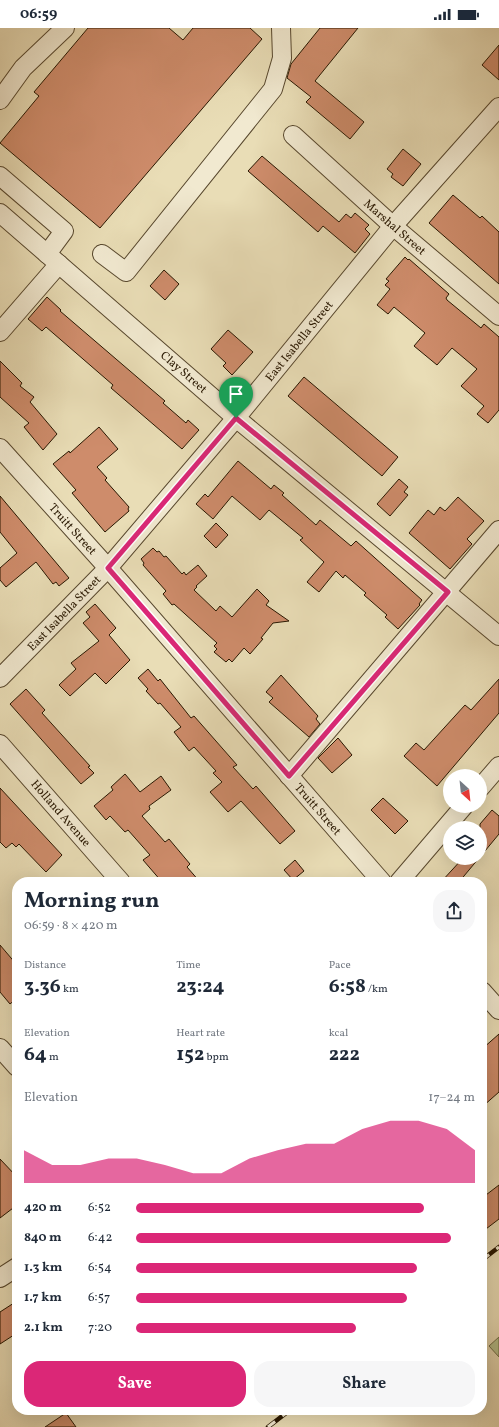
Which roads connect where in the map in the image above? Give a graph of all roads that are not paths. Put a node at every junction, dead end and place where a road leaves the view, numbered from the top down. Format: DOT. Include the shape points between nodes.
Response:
graph roads {
  1 [pos="65,28"];
  2 [pos="281,28"];
  3 [pos="0,100"];
  4 [pos="499,108"];
  5 [pos="293,135"];
  6 [pos="0,176"];
  7 [pos="0,213"];
  8 [pos="393,226"];
  9 [pos="102,254"];
  10 [pos="53,259"];
  11 [pos="499,316"];
  12 [pos="0,332"];
  13 [pos="236,418"];
  14 [pos="0,448"];
  15 [pos="499,530"];
  16 [pos="108,568"];
  17 [pos="448,592"];
  18 [pos="499,636"];
  19 [pos="0,678"];
  20 [pos="0,744"];
  21 [pos="499,766"];
  22 [pos="289,776"];
  23 [pos="487,780"];
  24 [pos="458,813"];
  25 [pos="117,877"];
  26 [pos="378,877"];
  27 [pos="403,877"];
  28 [pos="487,997"];
  29 [pos="499,1010"];
  30 [pos="0,1048"];
  31 [pos="12,1061"];
  32 [pos="12,1271"];
  33 [pos="0,1278"];
  1 -- 3 [label="street" via="23,68"];
  2 -- 9 [label="street" via="282,58 273,89 126,272"];
  4 -- 8 [label="street, East Isabella Street"];
  5 -- 8 [label="street, Marshal Street"];
  6 -- 10 [label="street" via="64,231"];
  7 -- 10 [label="street, Clay Street"];
  8 -- 11 [label="street, Marshal Street"];
  8 -- 13 [label="street, East Isabella Street"];
  10 -- 12 [label="street"];
  10 -- 13 [label="street, Clay Street"];
  13 -- 16 [label="street, East Isabella Street"];
  13 -- 17 [label="street, Clay Street"];
  14 -- 16 [label="street, Truitt Street"];
  15 -- 17 [label="street"];
  16 -- 19 [label="street, East Isabella Street"];
  16 -- 22 [label="street, Truitt Street"];
  17 -- 18 [label="street, Clay Street"];
  17 -- 22 [label="street"];
  20 -- 25 [label="street, Holland Avenue"];
  21 -- 23 [label="street"];
  22 -- 26 [label="street, Truitt Street"];
  24 -- 27 [label="street"];
  28 -- 29 [label="street"];
  30 -- 31 [label="street"];
  32 -- 33 [label="street"];
}
